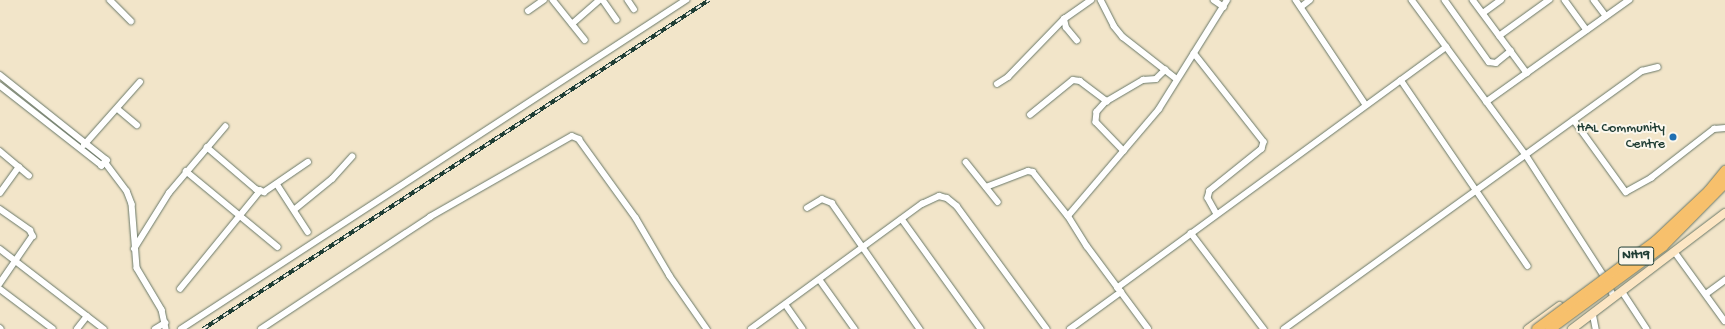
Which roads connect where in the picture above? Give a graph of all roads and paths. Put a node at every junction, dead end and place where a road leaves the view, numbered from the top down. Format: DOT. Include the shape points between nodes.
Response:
graph roads {
  1 [pos="110,0"];
  2 [pos="544,0"];
  3 [pos="553,0"];
  4 [pos="602,0"];
  5 [pos="628,0"];
  6 [pos="686,0"];
  7 [pos="1091,0"];
  8 [pos="1101,0"];
  9 [pos="1214,0"];
  10 [pos="1227,0"];
  11 [pos="1296,0"];
  12 [pos="1310,0"];
  13 [pos="1412,0"];
  14 [pos="1445,0"];
  15 [pos="1473,0"];
  16 [pos="1501,0"];
  17 [pos="1549,0"];
  18 [pos="1565,0"];
  19 [pos="1594,0"];
  20 [pos="1628,0"];
  21 [pos="1301,7"];
  22 [pos="1224,8"];
  23 [pos="634,9"];
  24 [pos="528,11"];
  25 [pos="1483,13"];
  26 [pos="1606,16"];
  27 [pos="1064,19"];
  28 [pos="617,20"];
  29 [pos="130,21"];
  30 [pos="572,24"];
  31 [pos="1587,30"];
  32 [pos="1499,36"];
  33 [pos="585,40"];
  34 [pos="1077,41"];
  35 [pos="1446,47"];
  36 [pos="1511,51"];
  37 [pos="1194,53"];
  38 [pos="1658,67"];
  39 [pos="1165,70"];
  40 [pos="1527,73"];
  41 [pos="0,75"];
  42 [pos="1177,79"];
  43 [pos="1401,80"];
  44 [pos="140,82"];
  45 [pos="997,84"];
  46 [pos="0,86"];
  47 [pos="1107,101"];
  48 [pos="1486,102"];
  49 [pos="1366,105"];
  50 [pos="118,109"];
  51 [pos="1030,115"];
  52 [pos="1574,120"];
  53 [pos="137,125"];
  54 [pos="225,127"];
  55 [pos="1725,128"];
  56 [pos="86,143"];
  57 [pos="207,147"];
  58 [pos="81,150"];
  59 [pos="0,151"];
  60 [pos="1124,151"];
  61 [pos="1526,155"];
  62 [pos="352,157"];
  63 [pos="105,162"];
  64 [pos="308,162"];
  65 [pos="966,162"];
  66 [pos="19,167"];
  67 [pos="186,171"];
  68 [pos="1725,171"];
  69 [pos="29,175"];
  70 [pos="1725,183"];
  71 [pos="277,184"];
  72 [pos="986,187"];
  73 [pos="1725,188"];
  74 [pos="1477,190"];
  75 [pos="260,191"];
  76 [pos="0,193"];
  77 [pos="998,202"];
  78 [pos="807,208"];
  79 [pos="0,209"];
  80 [pos="294,210"];
  81 [pos="1725,213"];
  82 [pos="1217,214"];
  83 [pos="240,215"];
  84 [pos="1068,216"];
  85 [pos="902,219"];
  86 [pos="308,232"];
  87 [pos="1192,233"];
  88 [pos="278,247"];
  89 [pos="0,249"];
  90 [pos="134,249"];
  91 [pos="862,249"];
  92 [pos="1675,252"];
  93 [pos="17,263"];
  94 [pos="1528,266"];
  95 [pos="1603,274"];
  96 [pos="820,280"];
  97 [pos="1725,280"];
  98 [pos="0,284"];
  99 [pos="0,289"];
  100 [pos="180,289"];
  101 [pos="1119,290"];
  102 [pos="1622,291"];
  103 [pos="1706,294"];
  104 [pos="1614,297"];
  105 [pos="786,305"];
  106 [pos="1725,308"];
  107 [pos="1719,312"];
  108 [pos="1592,313"];
  109 [pos="87,316"];
  110 [pos="1725,322"];
  111 [pos="166,326"];
  112 [pos="53,329"];
  113 [pos="76,329"];
  114 [pos="104,329"];
  115 [pos="155,329"];
  116 [pos="181,329"];
  117 [pos="261,329"];
  118 [pos="707,329"];
  119 [pos="751,329"];
  120 [pos="803,329"];
  121 [pos="855,329"];
  122 [pos="920,329"];
  123 [pos="981,329"];
  124 [pos="1047,329"];
  125 [pos="1070,329"];
  126 [pos="1148,329"];
  127 [pos="1264,329"];
  128 [pos="1284,329"];
  129 [pos="1528,329"];
  130 [pos="1537,329"];
  131 [pos="1550,329"];
  132 [pos="1572,329"];
  133 [pos="1596,329"];
  134 [pos="1647,329"];
  1 -- 29 [label="street"];
  2 -- 24 [label="street"];
  3 -- 30 [label="street"];
  4 -- 28 [label="street"];
  4 -- 30 [label="street"];
  5 -- 23 [label="street"];
  6 -- 116 [label="street"];
  7 -- 27 [label="street"];
  8 -- 39 [label="street" via="1114,26 1123,37"];
  9 -- 22 [label="street"];
  10 -- 22 [label="street"];
  11 -- 21 [label="street"];
  12 -- 21 [label="street"];
  13 -- 35 [label="street"];
  14 -- 36 [label="street" via="1489,62 1496,63"];
  15 -- 25 [label="street"];
  16 -- 25 [label="street"];
  17 -- 32 [label="street"];
  18 -- 31 [label="street"];
  19 -- 26 [label="street"];
  20 -- 26 [label="street"];
  21 -- 49 [label="street"];
  22 -- 37 [label="street"];
  25 -- 32 [label="street"];
  26 -- 31 [label="street"];
  27 -- 34 [label="street" via="1066,28"];
  27 -- 45 [label="street" via="1008,77"];
  30 -- 33 [label="street"];
  31 -- 40 [label="street"];
  32 -- 36 [label="street"];
  35 -- 43 [label="street"];
  35 -- 48 [label="street"];
  36 -- 40 [label="street"];
  37 -- 42 [label="street"];
  37 -- 82 [label="street" via="1264,142 1262,149 1210,191 1208,198"];
  38 -- 52 [label="street" via="1642,71"];
  39 -- 42 [label="street"];
  39 -- 47 [label="street" via="1156,79 1143,80"];
  40 -- 48 [label="street"];
  41 -- 56 [label="street"];
  42 -- 60 [label="street" via="1159,109"];
  43 -- 49 [label="street"];
  43 -- 74 [label="street"];
  44 -- 50 [label="street"];
  46 -- 58 [label="street"];
  47 -- 51 [label="street" via="1080,80 1073,80"];
  47 -- 60 [label="street" via="1097,112 1096,122"];
  48 -- 61 [label="street"];
  49 -- 82 [label="street"];
  50 -- 53 [label="street"];
  50 -- 56 [label="street"];
  52 -- 55 [label="street" via="1626,192 1651,178 1714,129"];
  52 -- 61 [label="street"];
  54 -- 57 [label="street"];
  56 -- 58 [label="street"];
  56 -- 63 [label="street" via="107,160"];
  57 -- 67 [label="street"];
  57 -- 75 [label="street"];
  58 -- 63 [label="street" via="102,166"];
  59 -- 66 [label="street"];
  60 -- 84 [label="street"];
  61 -- 74 [label="street"];
  61 -- 95 [label="street"];
  62 -- 80 [label="street" via="328,183"];
  63 -- 90 [label="street" via="121,181 132,204"];
  64 -- 71 [label="street"];
  65 -- 72 [label="street"];
  66 -- 69 [label="street"];
  66 -- 76 [label="street"];
  67 -- 83 [label="street"];
  67 -- 90 [label="street"];
  68 -- 130 [label="highway, NH19, bridge" via="1709,191 1656,241"];
  70 -- 131 [label="highway, NH19, bridge" via="1663,246"];
  71 -- 75 [label="street" via="268,190"];
  71 -- 80 [label="street"];
  72 -- 77 [label="street"];
  72 -- 84 [label="street" via="1028,171 1034,172"];
  73 -- 95 [label="main road"];
  74 -- 94 [label="street"];
  74 -- 128 [label="street"];
  75 -- 83 [label="street"];
  78 -- 91 [label="street" via="822,199 829,200"];
  79 -- 93 [label="street" via="32,233 33,238"];
  80 -- 86 [label="street"];
  81 -- 92 [label="main road"];
  82 -- 87 [label="street"];
  83 -- 88 [label="street"];
  83 -- 100 [label="street"];
  84 -- 101 [label="street"];
  85 -- 91 [label="street"];
  85 -- 123 [label="street"];
  85 -- 124 [label="street" via="932,198 939,196 952,201"];
  87 -- 101 [label="street"];
  87 -- 127 [label="street"];
  89 -- 93 [label="street"];
  90 -- 111 [label="street" via="137,268 159,304"];
  91 -- 96 [label="street"];
  91 -- 122 [label="street"];
  92 -- 102 [label="main road"];
  92 -- 103 [label="street"];
  93 -- 98 [label="street"];
  93 -- 109 [label="street"];
  95 -- 104 [label="street"];
  95 -- 129 [label="main road"];
  96 -- 105 [label="street"];
  96 -- 121 [label="street"];
  97 -- 103 [label="street"];
  99 -- 112 [label="street"];
  101 -- 125 [label="street"];
  101 -- 126 [label="street"];
  102 -- 104 [label="main road"];
  102 -- 134 [label="street"];
  103 -- 107 [label="street"];
  104 -- 108 [label="main road"];
  105 -- 119 [label="street"];
  105 -- 120 [label="street"];
  106 -- 107 [label="street"];
  107 -- 110 [label="street"];
  108 -- 132 [label="main road"];
  108 -- 133 [label="street"];
  109 -- 113 [label="street"];
  109 -- 114 [label="street"];
  111 -- 115 [label="street"];
  117 -- 118 [label="street" via="430,217 572,136 579,139 636,218 670,276"];
}
